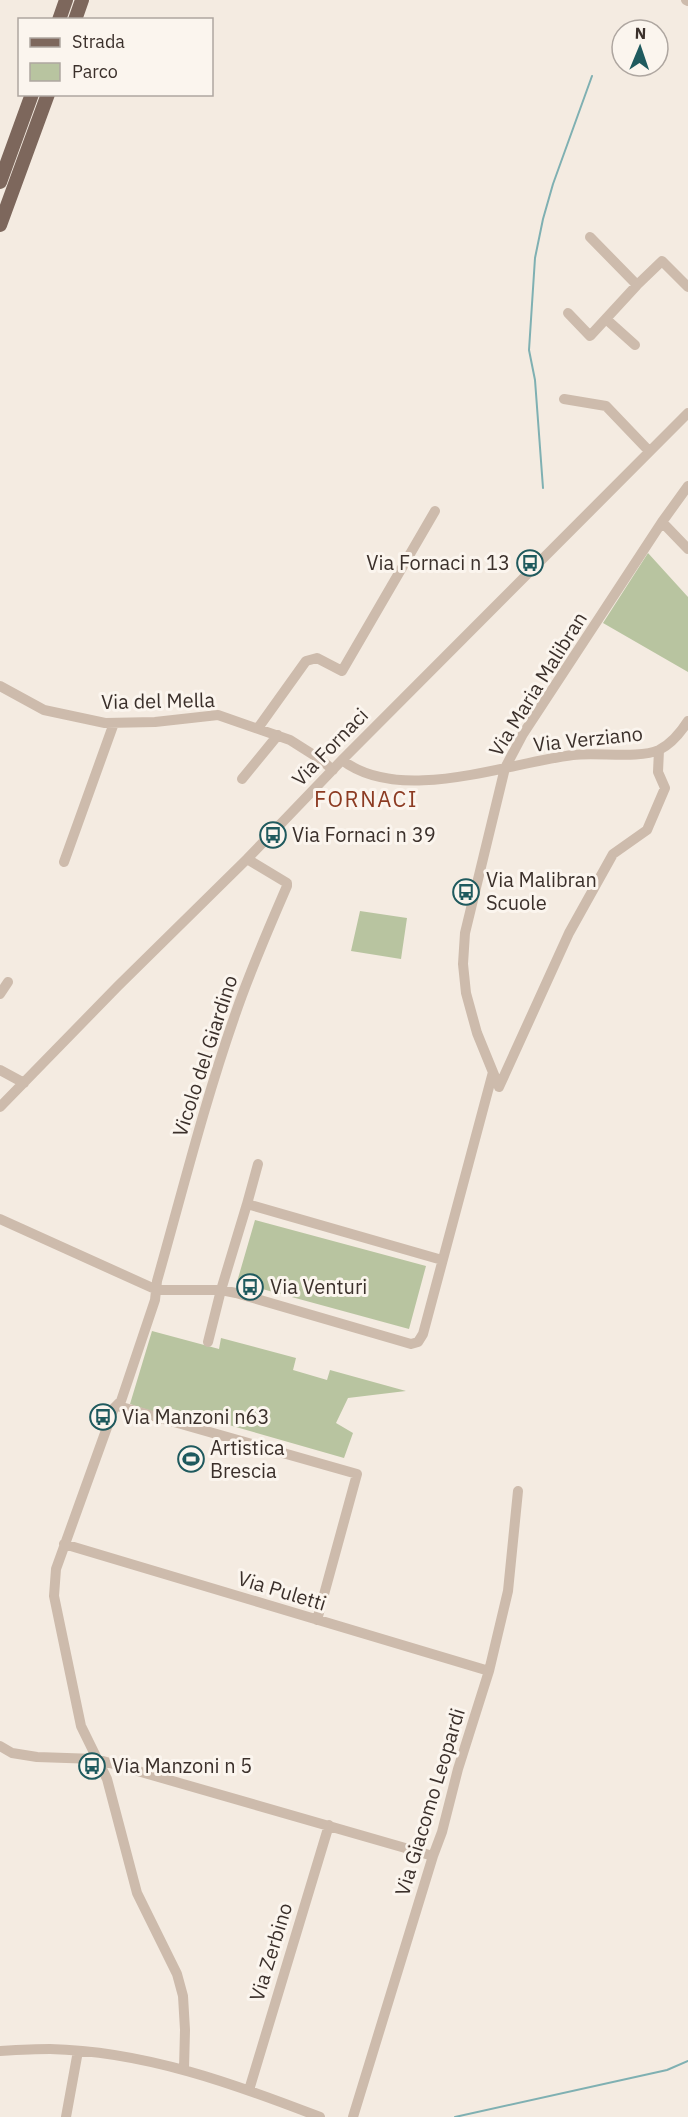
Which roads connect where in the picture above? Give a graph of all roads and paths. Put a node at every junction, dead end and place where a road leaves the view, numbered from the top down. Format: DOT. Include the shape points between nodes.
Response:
graph roads {
  1 [pos="66,0"];
  2 [pos="82,0"];
  3 [pos="60,18"];
  4 [pos="76,18"];
  5 [pos="31,96"];
  6 [pos="47,96"];
  7 [pos="0,182"];
  8 [pos="0,225"];
  9 [pos="590,237"];
  10 [pos="637,285"];
  11 [pos="688,286"];
  12 [pos="568,313"];
  13 [pos="606,319"];
  14 [pos="635,345"];
  15 [pos="564,399"];
  16 [pos="688,413"];
  17 [pos="649,451"];
  18 [pos="688,486"];
  19 [pos="435,511"];
  20 [pos="662,522"];
  21 [pos="688,549"];
  22 [pos="0,680"];
  23 [pos="0,686"];
  24 [pos="12,693"];
  25 [pos="688,721"];
  26 [pos="114,723"];
  27 [pos="258,728"];
  28 [pos="278,735"];
  29 [pos="658,750"];
  30 [pos="342,760"];
  31 [pos="506,768"];
  32 [pos="333,770"];
  33 [pos="242,779"];
  34 [pos="246,859"];
  35 [pos="64,862"];
  36 [pos="8,982"];
  37 [pos="0,994"];
  38 [pos="0,1070"];
  39 [pos="493,1072"];
  40 [pos="24,1083"];
  41 [pos="0,1107"];
  42 [pos="258,1164"];
  43 [pos="247,1204"];
  44 [pos="0,1219"];
  45 [pos="442,1260"];
  46 [pos="157,1290"];
  47 [pos="221,1290"];
  48 [pos="208,1342"];
  49 [pos="118,1406"];
  50 [pos="518,1491"];
  51 [pos="64,1544"];
  52 [pos="317,1620"];
  53 [pos="489,1671"];
  54 [pos="0,1746"];
  55 [pos="96,1759"];
  56 [pos="329,1825"];
  57 [pos="433,1856"];
  58 [pos="0,2051"];
  59 [pos="78,2051"];
  60 [pos="184,2069"];
  61 [pos="249,2090"];
  62 [pos="66,2117"];
  63 [pos="320,2117"];
  64 [pos="352,2117"];
  1 -- 3 [label="main road"];
  2 -- 4 [label="main road"];
  5 -- 7 [label="main road"];
  6 -- 8 [label="main road"];
  9 -- 10 [label="street"];
  10 -- 11 [label="street" via="662,261"];
  10 -- 13 [label="street"];
  12 -- 13 [label="street" via="590,336"];
  13 -- 14 [label="street"];
  15 -- 17 [label="street" via="606,406"];
  16 -- 17 [label="street, Via Fornaci"];
  17 -- 30 [label="street, Via Fornaci"];
  18 -- 20 [label="street, Via Maria Malibran"];
  19 -- 27 [label="street" via="342,672 317,658 306,661"];
  20 -- 21 [label="street"];
  20 -- 31 [label="street, Via Maria Malibran" via="523,734"];
  22 -- 24 [label="street, Via del Mella"];
  23 -- 24 [label="street, Via del Mella"];
  24 -- 26 [label="street, Via del Mella" via="44,710"];
  25 -- 29 [label="street, Via Verziano"];
  26 -- 27 [label="street, Via del Mella" via="218,715"];
  26 -- 35 [label="street"];
  27 -- 28 [label="street, Via del Mella"];
  28 -- 32 [label="street, Via del Mella"];
  28 -- 33 [label="street"];
  29 -- 31 [label="street, Via Verziano" via="641,754 572,755"];
  29 -- 39 [label="street, Via Maria Malibran" via="658,772 664,788 647,830 613,854 569,933 499,1088"];
  30 -- 31 [label="street, Via Verziano" via="367,775 396,779 439,779"];
  30 -- 32 [label="street, Via Fornaci"];
  31 -- 39 [label="street, Via Maria Malibran" via="465,933 466,993"];
  32 -- 34 [label="street, Via Fornaci"];
  34 -- 40 [label="street, Via Fornaci"];
  34 -- 46 [label="street, Vicolo del Giardino" via="287,886 233,1019"];
  36 -- 37 [label="street"];
  38 -- 40 [label="street"];
  39 -- 45 [label="street"];
  40 -- 41 [label="street, Via Fornaci"];
  42 -- 43 [label="street"];
  43 -- 45 [label="street"];
  43 -- 47 [label="street"];
  44 -- 46 [label="street"];
  45 -- 47 [label="street" via="423,1334 411,1344"];
  46 -- 47 [label="street"];
  46 -- 49 [label="street"];
  47 -- 48 [label="street"];
  49 -- 51 [label="street"];
  49 -- 52 [label="street" via="357,1474"];
  50 -- 53 [label="street, Via Giacomo Leopardi" via="508,1591"];
  51 -- 52 [label="street, Via Puletti"];
  51 -- 55 [label="street" via="56,1569 54,1596 81,1726"];
  52 -- 53 [label="street, Via Puletti"];
  53 -- 57 [label="street, Via Giacomo Leopardi"];
  54 -- 55 [label="street" via="37,1757"];
  55 -- 56 [label="street"];
  55 -- 60 [label="street" via="106,1779 137,1893 177,1974 185,2013"];
  56 -- 57 [label="street"];
  56 -- 61 [label="street, Via Zerbino"];
  57 -- 64 [label="street, Via Giacomo Leopardi"];
  58 -- 59 [label="street"];
  59 -- 60 [label="street"];
  59 -- 62 [label="street"];
  60 -- 61 [label="street"];
  61 -- 63 [label="street"];
}
